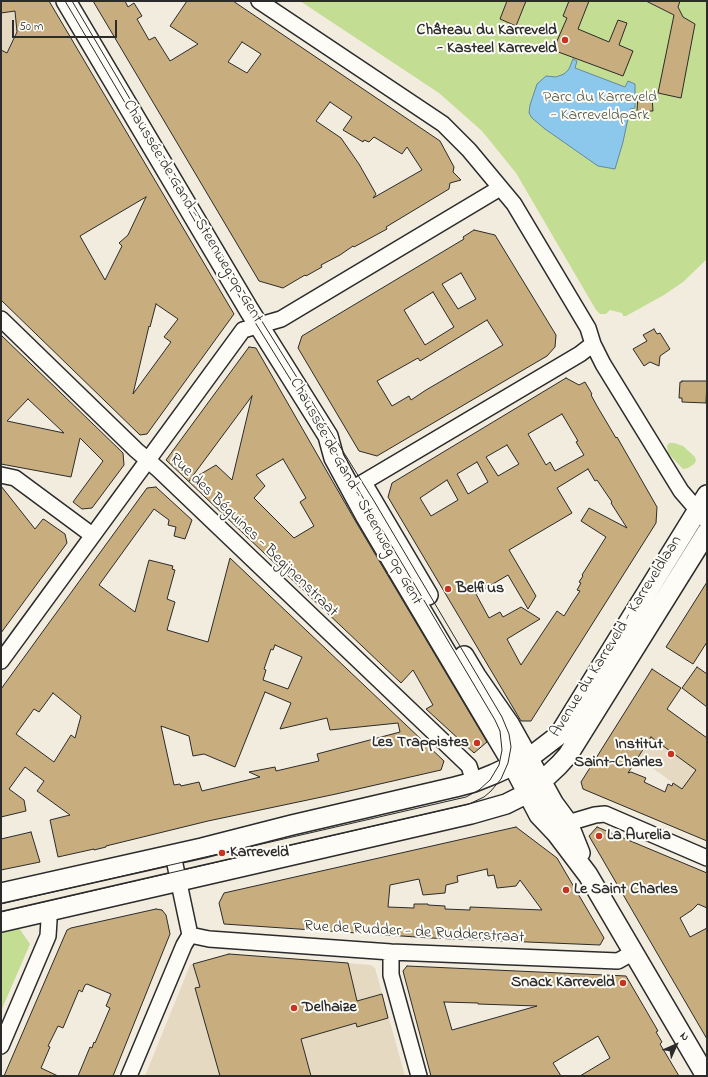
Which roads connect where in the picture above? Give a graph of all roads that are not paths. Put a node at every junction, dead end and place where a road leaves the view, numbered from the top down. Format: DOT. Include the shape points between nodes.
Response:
graph roads {
  1 [pos="66,1"];
  2 [pos="82,1"];
  3 [pos="259,1"];
  4 [pos="500,188"];
  5 [pos="1,319"];
  6 [pos="264,324"];
  7 [pos="593,344"];
  8 [pos="148,460"];
  9 [pos="1,475"];
  10 [pos="357,486"];
  11 [pos="704,509"];
  12 [pos="707,532"];
  13 [pos="92,535"];
  14 [pos="1,661"];
  15 [pos="521,762"];
  16 [pos="474,782"];
  17 [pos="535,787"];
  18 [pos="568,823"];
  19 [pos="173,855"];
  20 [pos="707,858"];
  21 [pos="588,875"];
  22 [pos="179,882"];
  23 [pos="1,894"];
  24 [pos="47,912"];
  25 [pos="1,922"];
  26 [pos="190,936"];
  27 [pos="390,952"];
  28 [pos="634,952"];
  29 [pos="1,1046"];
  30 [pos="130,1076"];
  31 [pos="419,1076"];
  32 [pos="706,1076"];
  1 -- 6 [label="street, Chaussée de Gand - Steenweg op Gent"];
  2 -- 6 [label="street, Chaussée de Gand - Steenweg op Gent"];
  3 -- 4 [label="street" via="443,124 469,150"];
  4 -- 6 [label="street" via="281,319"];
  4 -- 7 [label="street" via="514,204 588,328"];
  5 -- 8 [label="street, Rue des Béguines - Begijnenstraat"];
  6 -- 8 [label="street" via="243,330"];
  6 -- 10 [label="street, Chaussée de Gand - Steenweg op Gent" via="335,431"];
  7 -- 10 [label="street"];
  7 -- 11 [label="street" via="681,491"];
  8 -- 13 [label="street"];
  8 -- 16 [label="street, Rue des Béguines - Begijnenstraat" via="468,766"];
  9 -- 13 [label="street" via="15,478"];
  10 -- 15 [label="street, Chaussée de Gand - Steenweg op Gent" via="510,725"];
  11 -- 15 [label="street, Avenue du Karreveld - Karreveldlaan" via="559,735"];
  12 -- 17 [label="street, Avenue du Karreveld - Karreveldlaan" via="568,755"];
  13 -- 14 [label="street"];
  15 -- 16 [label="street, Avenue du Karreveld - Karreveldlaan"];
  15 -- 17 [label="street, Chaussée de Gand - Steenweg op Gent"];
  16 -- 19 [label="street, Avenue du Karreveld - Karreveldlaan"];
  17 -- 18 [label="street, Chaussée de Gand - Steenweg op Gent" via="554,804"];
  17 -- 21 [label="street, Chaussée de Gand - Steenweg op Gent" via="539,815"];
  17 -- 22 [label="street, Avenue du Karreveld - Karreveldlaan" via="506,804 471,814"];
  18 -- 20 [label="street" via="605,814"];
  18 -- 21 [label="street, Chaussée de Gand - Steenweg op Gent"];
  19 -- 22 [label="street"];
  19 -- 23 [label="street, Avenue du Karreveld - Karreveldlaan"];
  21 -- 28 [label="street, Chaussée de Gand - Steenweg op Gent"];
  22 -- 24 [label="street, Avenue du Karreveld - Karreveldlaan"];
  22 -- 26 [label="street"];
  24 -- 25 [label="street, Avenue du Karreveld - Karreveldlaan"];
  24 -- 29 [label="street" via="48,936"];
  26 -- 27 [label="street, Rue de Rudder - de Rudderstraat"];
  26 -- 30 [label="street"];
  27 -- 28 [label="street, Rue de Rudder - de Rudderstraat" via="618,961"];
  27 -- 31 [label="street" via="391,975"];
  28 -- 32 [label="street, Chaussée de Gand - Steenweg op Gent"];
}
